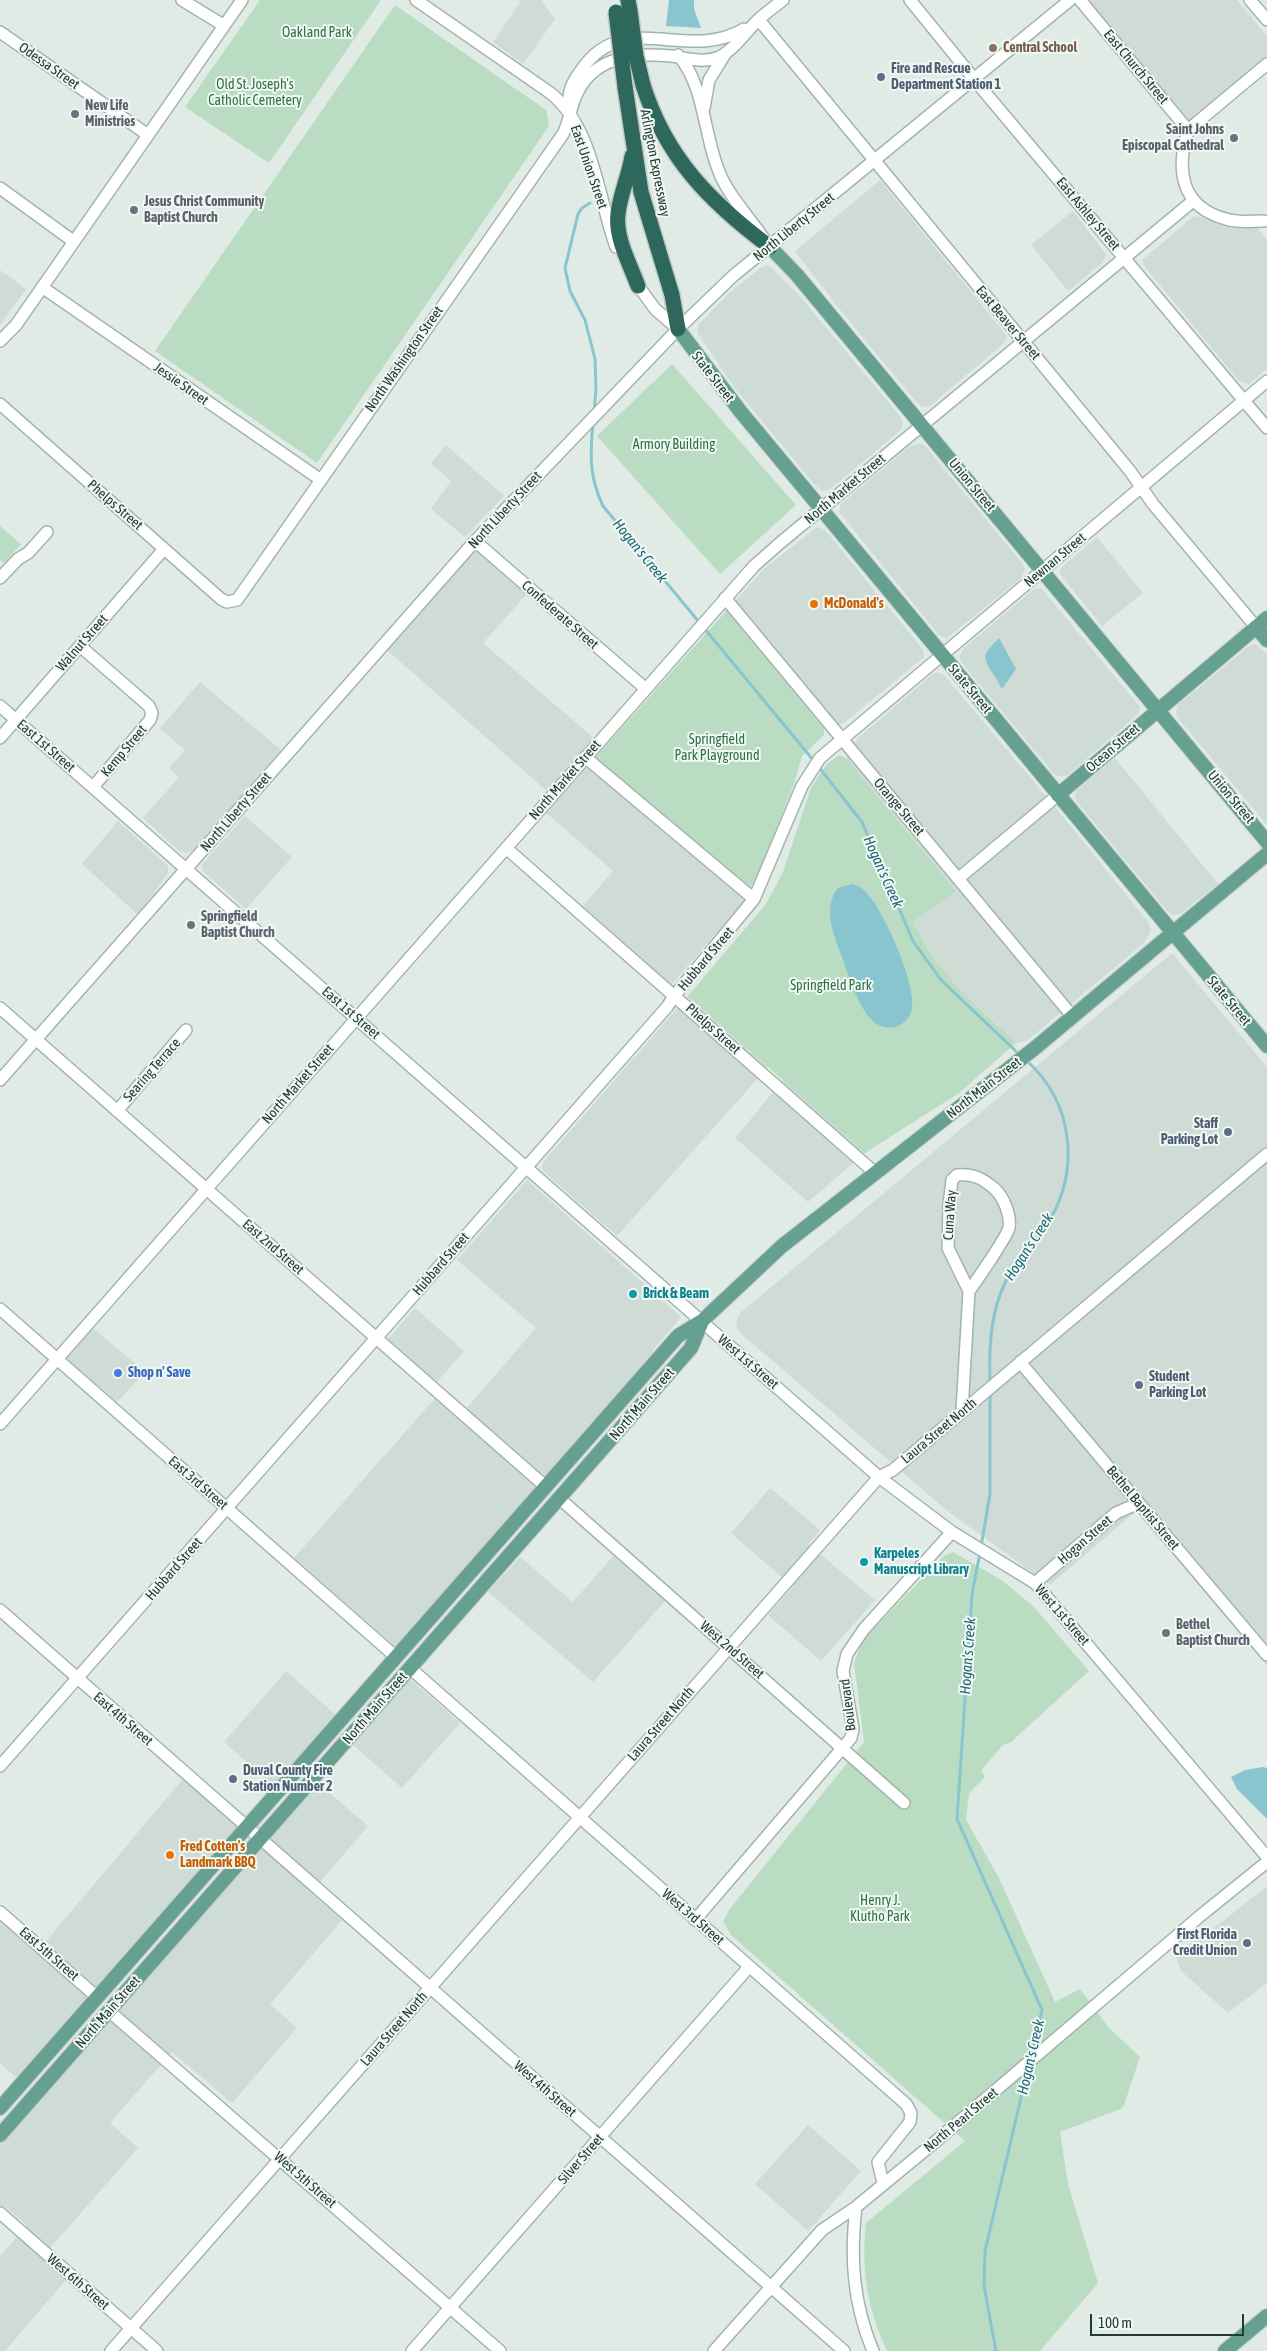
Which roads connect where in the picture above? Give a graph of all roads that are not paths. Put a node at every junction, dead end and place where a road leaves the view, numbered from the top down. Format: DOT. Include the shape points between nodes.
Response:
graph roads {
  1 [pos="182,0"];
  2 [pos="242,0"];
  3 [pos="416,0"];
  4 [pos="783,0"];
  5 [pos="910,0"];
  6 [pos="1070,0"];
  7 [pos="1080,0"];
  8 [pos="1250,0"];
  9 [pos="622,6"];
  10 [pos="759,20"];
  11 [pos="1267,20"];
  12 [pos="223,25"];
  13 [pos="0,32"];
  14 [pos="658,40"];
  15 [pos="729,50"];
  16 [pos="681,58"];
  17 [pos="1267,64"];
  18 [pos="974,78"];
  19 [pos="570,113"];
  20 [pos="704,115"];
  21 [pos="1188,130"];
  22 [pos="148,134"];
  23 [pos="633,145"];
  24 [pos="874,161"];
  25 [pos="0,188"];
  26 [pos="1192,201"];
  27 [pos="1266,221"];
  28 [pos="73,241"];
  29 [pos="770,246"];
  30 [pos="1124,257"];
  31 [pos="638,286"];
  32 [pos="42,287"];
  33 [pos="678,329"];
  34 [pos="0,341"];
  35 [pos="1023,341"];
  36 [pos="1267,382"];
  37 [pos="1244,400"];
  38 [pos="0,404"];
  39 [pos="921,425"];
  40 [pos="1267,428"];
  41 [pos="321,480"];
  42 [pos="1141,487"];
  43 [pos="822,509"];
  44 [pos="47,532"];
  45 [pos="475,542"];
  46 [pos="164,548"];
  47 [pos="1042,571"];
  48 [pos="0,578"];
  49 [pos="725,598"];
  50 [pos="232,602"];
  51 [pos="1267,618"];
  52 [pos="1256,627"];
  53 [pos="1267,640"];
  54 [pos="80,646"];
  55 [pos="942,655"];
  56 [pos="646,689"];
  57 [pos="0,706"];
  58 [pos="1158,710"];
  59 [pos="16,720"];
  60 [pos="0,738"];
  61 [pos="842,738"];
  62 [pos="585,757"];
  63 [pos="93,787"];
  64 [pos="1058,795"];
  65 [pos="1267,842"];
  66 [pos="506,848"];
  67 [pos="1267,854"];
  68 [pos="186,869"];
  69 [pos="959,878"];
  70 [pos="754,899"];
  71 [pos="1173,934"];
  72 [pos="674,996"];
  73 [pos="0,1008"];
  74 [pos="1073,1017"];
  75 [pos="356,1018"];
  76 [pos="186,1030"];
  77 [pos="36,1040"];
  78 [pos="1267,1046"];
  79 [pos="0,1080"];
  80 [pos="117,1111"];
  81 [pos="1267,1154"];
  82 [pos="526,1167"];
  83 [pos="874,1172"];
  84 [pos="206,1188"];
  85 [pos="969,1291"];
  86 [pos="0,1309"];
  87 [pos="702,1321"];
  88 [pos="376,1337"];
  89 [pos="57,1358"];
  90 [pos="1020,1362"];
  91 [pos="962,1411"];
  92 [pos="0,1424"];
  93 [pos="879,1477"];
  94 [pos="545,1486"];
  95 [pos="559,1498"];
  96 [pos="1139,1503"];
  97 [pos="227,1508"];
  98 [pos="952,1532"];
  99 [pos="1035,1583"];
  100 [pos="0,1610"];
  101 [pos="728,1647"];
  102 [pos="1267,1655"];
  103 [pos="396,1657"];
  104 [pos="410,1668"];
  105 [pos="77,1678"];
  106 [pos="844,1749"];
  107 [pos="0,1766"];
  108 [pos="904,1803"];
  109 [pos="580,1818"];
  110 [pos="247,1827"];
  111 [pos="260,1839"];
  112 [pos="1267,1857"];
  113 [pos="1267,1862"];
  114 [pos="0,1912"];
  115 [pos="695,1920"];
  116 [pos="749,1966"];
  117 [pos="430,1988"];
  118 [pos="97,1997"];
  119 [pos="109,2011"];
  120 [pos="0,2108"];
  121 [pos="0,2135"];
  122 [pos="599,2137"];
  123 [pos="280,2158"];
  124 [pos="883,2183"];
  125 [pos="856,2207"];
  126 [pos="0,2213"];
  127 [pos="770,2286"];
  128 [pos="450,2308"];
  129 [pos="1267,2316"];
  130 [pos="131,2329"];
  131 [pos="111,2351"];
  132 [pos="157,2351"];
  133 [pos="412,2351"];
  134 [pos="500,2351"];
  135 [pos="714,2351"];
  136 [pos="844,2351"];
  137 [pos="873,2351"];
  138 [pos="1225,2351"];
  1 -- 12 [label="street"];
  2 -- 12 [label="street"];
  3 -- 19 [label="street, East Union Street" via="554,96"];
  4 -- 10 [label="street, North Washington Street"];
  5 -- 18 [label="street, East Ashley Street"];
  6 -- 18 [label="street, North Liberty Street"];
  7 -- 21 [label="street, East Church Street"];
  8 -- 11 [label="street"];
  9 -- 23 [label="highway, Arlington Expressway, bridge"];
  9 -- 29 [label="highway, Arlington Expressway, bridge" via="643,85 663,133 694,179 720,206"];
  10 -- 14 [label="street, North Washington Street" via="714,41"];
  10 -- 15 [label="street, North Washington Street"];
  10 -- 24 [label="street, East Beaver Street"];
  12 -- 22 [label="street"];
  13 -- 22 [label="street, Odessa Street"];
  14 -- 16 [label="street, Union Street"];
  14 -- 19 [label="street, North Washington Street" via="626,38 597,51 571,86 568,98"];
  15 -- 16 [label="street, North Washington Street" via="714,59"];
  15 -- 20 [label="street, Union Street" via="709,80"];
  16 -- 19 [label="street, North Washington Street" via="638,55 608,62 586,80"];
  16 -- 20 [label="street, Union Street" via="690,72"];
  17 -- 21 [label="street"];
  18 -- 24 [label="street, North Liberty Street"];
  18 -- 30 [label="street, East Ashley Street"];
  19 -- 31 [label="street, East Union Street" via="585,147 616,247"];
  19 -- 41 [label="street, North Washington Street" via="560,138"];
  20 -- 29 [label="street, Union Street" via="720,175"];
  21 -- 26 [label="street" via="1180,165"];
  22 -- 28 [label="street"];
  23 -- 31 [label="highway" via="618,219 622,243"];
  23 -- 33 [label="highway, Arlington Expressway" via="644,201 672,295"];
  24 -- 29 [label="street, North Liberty Street"];
  24 -- 35 [label="street, East Beaver Street"];
  25 -- 28 [label="street"];
  26 -- 27 [label="street" via="1227,220"];
  26 -- 30 [label="street, North Market Street"];
  28 -- 32 [label="street"];
  29 -- 33 [label="street, North Liberty Street"];
  29 -- 39 [label="main road, Union Street"];
  30 -- 35 [label="street, North Market Street"];
  30 -- 37 [label="street, East Ashley Street"];
  31 -- 33 [label="street, East Union Street" via="655,309"];
  32 -- 34 [label="street" via="16,326"];
  32 -- 41 [label="street, Jessie Street"];
  33 -- 43 [label="main road, State Street" via="716,382"];
  33 -- 45 [label="street, North Liberty Street"];
  35 -- 39 [label="street, North Market Street"];
  35 -- 42 [label="street, East Beaver Street"];
  36 -- 37 [label="street, Newnan Street"];
  37 -- 40 [label="street, East Ashley Street"];
  37 -- 42 [label="street, Newnan Street"];
  38 -- 46 [label="street, Phelps Street"];
  39 -- 43 [label="street, North Market Street"];
  39 -- 47 [label="main road, Union Street"];
  41 -- 50 [label="street, North Washington Street" via="242,595"];
  42 -- 47 [label="street, Newnan Street"];
  42 -- 52 [label="street, East Beaver Street"];
  43 -- 49 [label="street, North Market Street" via="773,548"];
  43 -- 55 [label="main road, State Street"];
  44 -- 48 [label="street"];
  45 -- 56 [label="street, Confederate Street"];
  45 -- 68 [label="street, North Liberty Street"];
  46 -- 50 [label="street, Phelps Street" via="221,599"];
  46 -- 54 [label="street, Walnut Street"];
  47 -- 55 [label="street, Newnan Street"];
  47 -- 58 [label="main road, Union Street"];
  49 -- 56 [label="street, North Market Street"];
  49 -- 61 [label="street, Orange Street"];
  51 -- 52 [label="main road, Ocean Street"];
  52 -- 53 [label="main road"];
  52 -- 58 [label="main road, Ocean Street"];
  54 -- 59 [label="street, Walnut Street"];
  54 -- 63 [label="street, Kemp Street" via="150,706 152,713 150,720"];
  55 -- 61 [label="street, Newnan Street"];
  55 -- 64 [label="main road, State Street"];
  56 -- 62 [label="street, North Market Street"];
  57 -- 59 [label="street, East 1st Street"];
  58 -- 64 [label="main road, Ocean Street"];
  58 -- 65 [label="main road, Union Street"];
  59 -- 60 [label="street, Walnut Street"];
  59 -- 63 [label="street, East 1st Street"];
  61 -- 69 [label="street, Orange Street"];
  61 -- 70 [label="street, Hubbard Street" via="810,771"];
  62 -- 66 [label="street, North Market Street"];
  62 -- 70 [label="street"];
  63 -- 68 [label="street, East 1st Street"];
  64 -- 69 [label="street, Ocean Street"];
  64 -- 71 [label="main road, State Street"];
  66 -- 72 [label="street, Phelps Street"];
  66 -- 75 [label="street, North Market Street"];
  67 -- 71 [label="main road, North Main Street"];
  68 -- 75 [label="street, East 1st Street"];
  68 -- 77 [label="street, North Liberty Street"];
  69 -- 74 [label="street, Orange Street"];
  70 -- 72 [label="street, Hubbard Street"];
  71 -- 74 [label="main road, North Main Street"];
  71 -- 78 [label="main road, State Street"];
  72 -- 82 [label="street, Hubbard Street"];
  72 -- 83 [label="street, Phelps Street"];
  73 -- 77 [label="street, East 2nd Street"];
  74 -- 83 [label="main road, North Main Street"];
  75 -- 82 [label="street, East 1st Street"];
  75 -- 84 [label="street, North Market Street"];
  76 -- 80 [label="street, Searing Terrace"];
  77 -- 79 [label="street, North Liberty Street"];
  77 -- 80 [label="street, East 2nd Street"];
  80 -- 84 [label="street, East 2nd Street"];
  81 -- 90 [label="street, Laura Street North"];
  82 -- 87 [label="street, East 1st Street"];
  82 -- 88 [label="street, Hubbard Street"];
  83 -- 87 [label="main road, North Main Street" via="782,1246"];
  84 -- 88 [label="street, East 2nd Street"];
  84 -- 89 [label="street, North Market Street"];
  85 -- 85 [label="street, Cuna Way" via="948,1248 952,1180 957,1175 966,1174 982,1177 1001,1195 1008,1213 1008,1228"];
  85 -- 91 [label="street, Cuna Way"];
  86 -- 89 [label="street, East 3rd Street"];
  87 -- 93 [label="street, West 1st Street"];
  87 -- 94 [label="main road, North Main Street" via="678,1336"];
  87 -- 95 [label="main road, North Main Street" via="691,1348"];
  88 -- 94 [label="street, East 2nd Street"];
  88 -- 97 [label="street, Hubbard Street"];
  89 -- 92 [label="street, North Market Street"];
  89 -- 97 [label="street, East 3rd Street"];
  90 -- 91 [label="street, Laura Street North"];
  90 -- 96 [label="street, Bethel Baptist Street"];
  91 -- 93 [label="street, Laura Street North" via="893,1470"];
  93 -- 98 [label="street, West 1st Street"];
  93 -- 101 [label="street, Laura Street North"];
  94 -- 103 [label="main road, North Main Street"];
  95 -- 101 [label="street, West 2nd Street"];
  95 -- 104 [label="main road, North Main Street"];
  96 -- 99 [label="street, Hogan Street" via="1116,1513"];
  96 -- 102 [label="street, Bethel Baptist Street"];
  97 -- 103 [label="street, East 3rd Street"];
  97 -- 105 [label="street, Hubbard Street"];
  98 -- 99 [label="street, West 1st Street"];
  98 -- 106 [label="street, Boulevard" via="864,1629 847,1654 844,1671 853,1729"];
  99 -- 112 [label="street, West 1st Street"];
  100 -- 105 [label="street, East 4th Street"];
  101 -- 106 [label="street, West 2nd Street"];
  101 -- 109 [label="street, Laura Street North"];
  103 -- 110 [label="main road, North Main Street"];
  104 -- 109 [label="street, West 3rd Street"];
  104 -- 111 [label="main road, North Main Street"];
  105 -- 107 [label="street, Hubbard Street"];
  105 -- 110 [label="street, East 4th Street"];
  106 -- 108 [label="street, West 2nd Street"];
  106 -- 115 [label="street, Boulevard"];
  109 -- 115 [label="street, West 3rd Street"];
  109 -- 117 [label="street, Laura Street North"];
  110 -- 111 [label="street, West 4th Street"];
  110 -- 118 [label="main road, North Main Street"];
  111 -- 117 [label="street, West 4th Street"];
  111 -- 119 [label="main road, North Main Street"];
  113 -- 124 [label="street, North Pearl Street"];
  114 -- 118 [label="street, East 5th Street"];
  115 -- 116 [label="street, West 3rd Street"];
  116 -- 122 [label="street, Silver Street"];
  116 -- 124 [label="street, West 3rd Street" via="906,2104 911,2113 910,2122 878,2162"];
  117 -- 122 [label="street, West 4th Street"];
  117 -- 123 [label="street, Laura Street North"];
  118 -- 120 [label="main road, North Main Street"];
  119 -- 121 [label="main road, North Main Street"];
  119 -- 123 [label="street, West 5th Street"];
  122 -- 127 [label="street, West 4th Street"];
  122 -- 128 [label="street, Silver Street"];
  123 -- 128 [label="street, West 5th Street"];
  123 -- 130 [label="street, Laura Street North"];
  124 -- 125 [label="street, North Pearl Street"];
  125 -- 127 [label="street, North Pearl Street" via="822,2230"];
  125 -- 137 [label="street" via="852,2254 855,2295 862,2326"];
  126 -- 130 [label="street, West 6th Street"];
  127 -- 135 [label="street, North Pearl Street"];
  127 -- 136 [label="street, West 4th Street"];
  128 -- 133 [label="street, Silver Street"];
  128 -- 134 [label="street, West 5th Street"];
  129 -- 138 [label="main road"];
  130 -- 131 [label="street, Laura Street North"];
  130 -- 132 [label="street, West 6th Street"];
}
